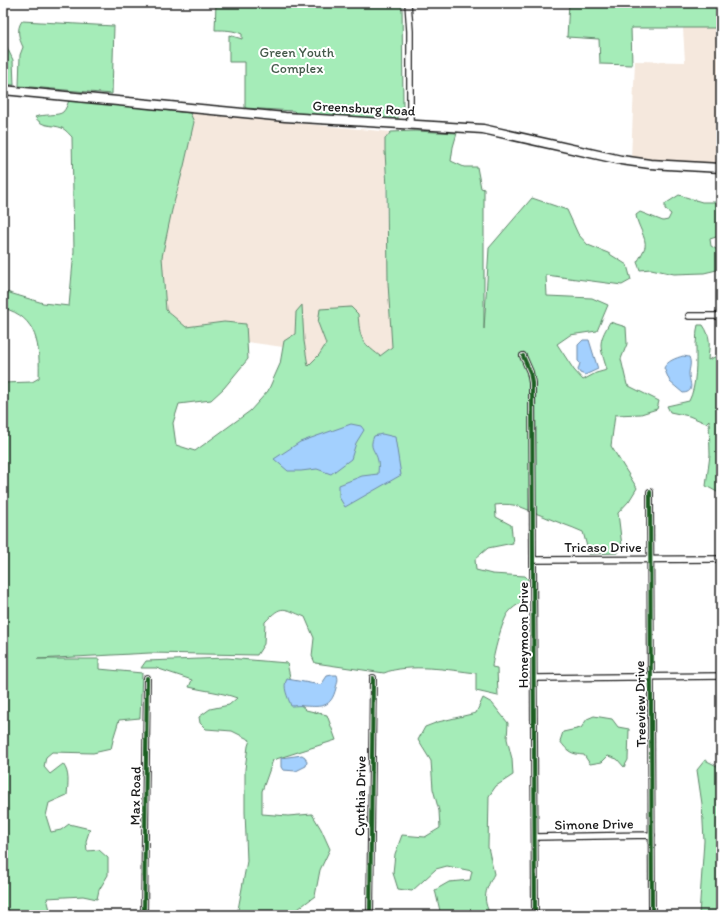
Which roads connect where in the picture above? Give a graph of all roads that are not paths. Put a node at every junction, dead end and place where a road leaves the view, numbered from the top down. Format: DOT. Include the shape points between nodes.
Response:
graph roads {
  1 [pos="408,3"];
  2 [pos="3,90"];
  3 [pos="410,124"];
  4 [pos="721,168"];
  5 [pos="689,316"];
  6 [pos="721,316"];
  7 [pos="523,356"];
  8 [pos="650,492"];
  9 [pos="650,559"];
  10 [pos="721,559"];
  11 [pos="534,560"];
  12 [pos="721,676"];
  13 [pos="651,677"];
  14 [pos="147,678"];
  15 [pos="372,678"];
  16 [pos="535,678"];
  17 [pos="652,835"];
  18 [pos="535,836"];
  19 [pos="144,915"];
  20 [pos="370,915"];
  21 [pos="535,915"];
  22 [pos="652,915"];
  1 -- 3 [label="street"];
  2 -- 3 [label="main road, Greensburg Road" via="285,117"];
  3 -- 4 [label="main road, Greensburg Road" via="492,131 634,162"];
  5 -- 6 [label="street"];
  7 -- 11 [label="street, Honeymoon Drive" via="532,383"];
  8 -- 9 [label="street, Treeview Drive"];
  9 -- 10 [label="street, Tricaso Drive"];
  9 -- 11 [label="street, Tricaso Drive"];
  9 -- 13 [label="street, Treeview Drive"];
  11 -- 16 [label="street, Honeymoon Drive"];
  12 -- 13 [label="street"];
  13 -- 16 [label="street"];
  13 -- 17 [label="street, Treeview Drive"];
  14 -- 19 [label="street, Max Road"];
  15 -- 20 [label="street, Cynthia Drive"];
  16 -- 18 [label="street, Honeymoon Drive"];
  17 -- 18 [label="street, Simone Drive"];
  17 -- 22 [label="street, Treeview Drive"];
  18 -- 21 [label="street, Honeymoon Drive"];
}
